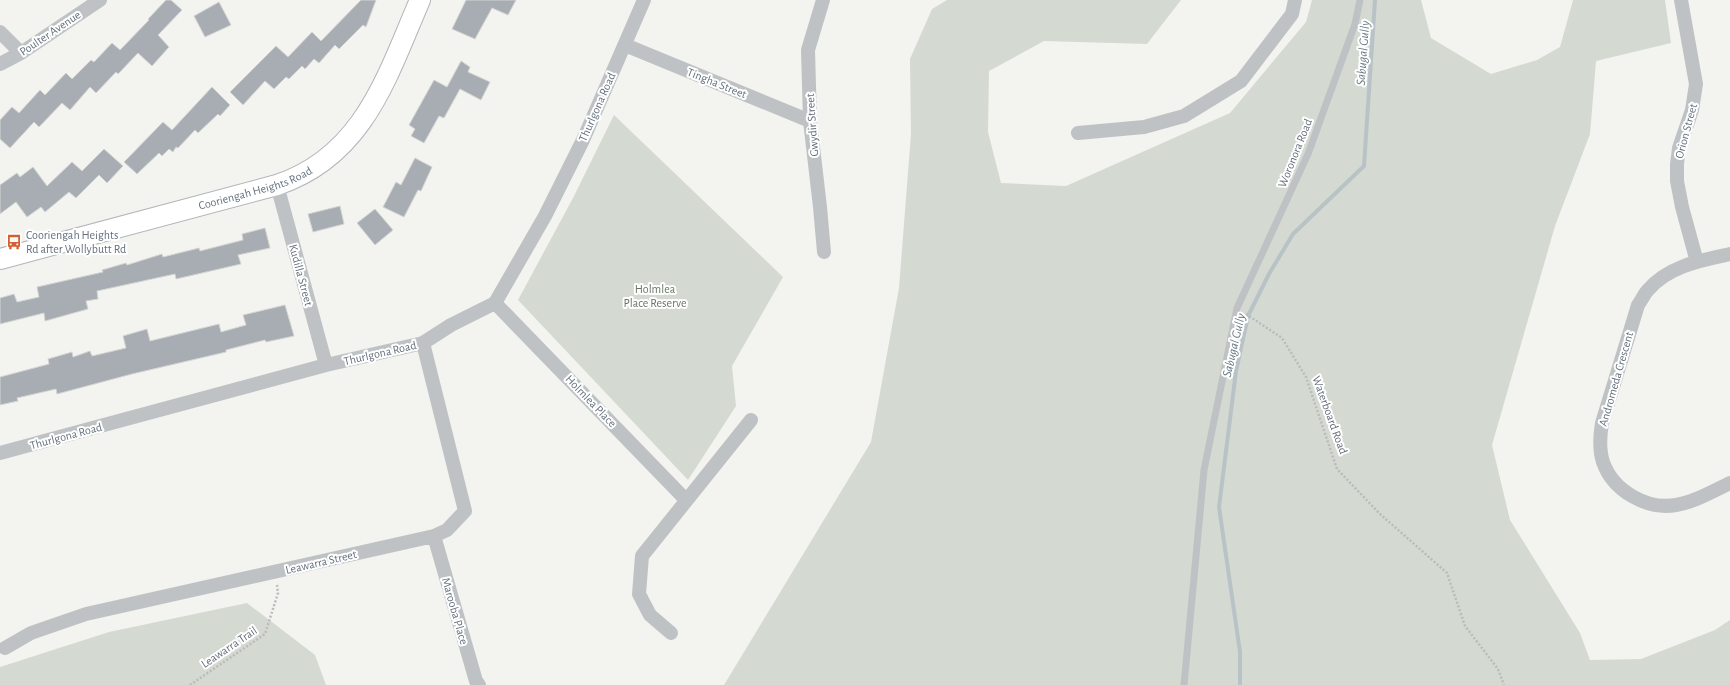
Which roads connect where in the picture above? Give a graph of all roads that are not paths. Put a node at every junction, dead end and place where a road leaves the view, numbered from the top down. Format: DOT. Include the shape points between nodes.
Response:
graph roads {
  1 [pos="100,0"];
  2 [pos="420,0"];
  3 [pos="644,0"];
  4 [pos="823,0"];
  5 [pos="1295,0"];
  6 [pos="1360,0"];
  7 [pos="1681,0"];
  8 [pos="0,32"];
  9 [pos="625,45"];
  10 [pos="22,53"];
  11 [pos="0,64"];
  12 [pos="810,121"];
  13 [pos="1078,133"];
  14 [pos="277,185"];
  15 [pos="824,252"];
  16 [pos="1730,254"];
  17 [pos="0,259"];
  18 [pos="1697,262"];
  19 [pos="495,303"];
  20 [pos="423,343"];
  21 [pos="326,366"];
  22 [pos="751,420"];
  23 [pos="0,453"];
  24 [pos="1730,483"];
  25 [pos="686,500"];
  26 [pos="434,536"];
  27 [pos="671,633"];
  28 [pos="5,648"];
  29 [pos="479,685"];
  30 [pos="1184,685"];
  1 -- 10 [label="street, Poulter Avenue"];
  2 -- 14 [label="street, Cooriengah Heights Road" via="389,70 359,126 328,159 307,172"];
  3 -- 9 [label="street, Thurlgona Road"];
  4 -- 12 [label="street, Gwydir Street" via="808,50"];
  5 -- 13 [label="street" via="1292,14 1241,81 1184,116 1144,127"];
  6 -- 30 [label="lane, Woronora Road" via="1355,24 1308,154 1237,308 1204,470"];
  7 -- 18 [label="street, Orion Street" via="1696,84 1692,110 1679,148 1677,181"];
  8 -- 10 [label="street"];
  9 -- 12 [label="street, Tingha Street"];
  9 -- 19 [label="street, Thurlgona Road" via="583,140 545,216"];
  10 -- 11 [label="street, Poulter Avenue"];
  12 -- 15 [label="street, Gwydir Street"];
  14 -- 17 [label="street, Cooriengah Heights Road"];
  14 -- 21 [label="street, Kudilla Street"];
  16 -- 18 [label="street, Andromeda Crescent"];
  18 -- 24 [label="street, Andromeda Crescent" via="1674,270 1659,280 1648,289 1638,305 1602,423 1600,435 1603,462 1617,484 1628,494 1644,502 1660,505 1676,505 1692,500"];
  19 -- 20 [label="street, Thurlgona Road" via="451,325"];
  19 -- 25 [label="street, Holmlea Place"];
  20 -- 21 [label="street, Thurlgona Road"];
  20 -- 26 [label="street, Leawarra Street" via="465,512 447,530"];
  21 -- 23 [label="street, Thurlgona Road"];
  22 -- 25 [label="street"];
  25 -- 27 [label="street" via="642,556 639,594 650,615"];
  26 -- 28 [label="street, Leawarra Street" via="86,614 31,633"];
  26 -- 29 [label="street, Marooba Place" via="454,610"];
}
